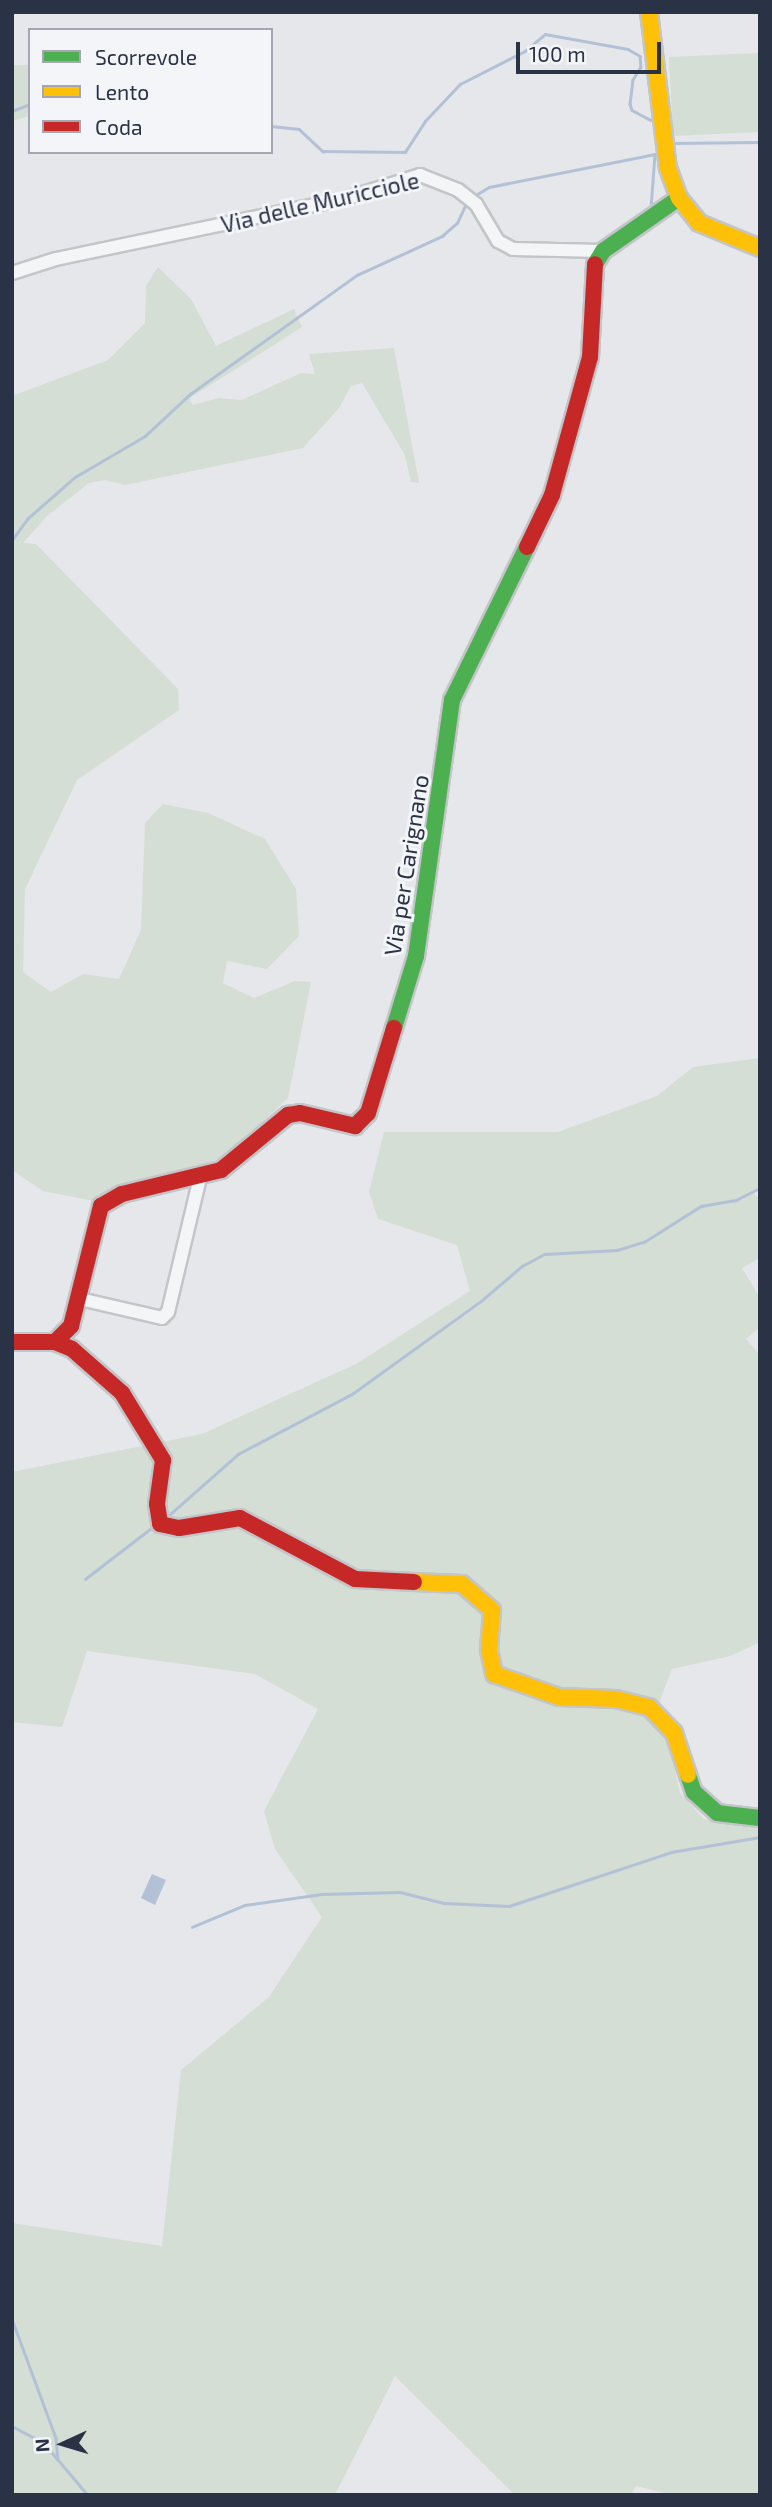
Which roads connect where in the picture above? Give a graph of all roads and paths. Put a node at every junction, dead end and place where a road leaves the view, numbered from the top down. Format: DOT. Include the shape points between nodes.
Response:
graph roads {
  1 [pos="649,12"];
  2 [pos="679,198"];
  3 [pos="760,248"];
  4 [pos="603,251"];
  5 [pos="12,273"];
  6 [pos="200,1178"];
  7 [pos="80,1299"];
  8 [pos="12,1342"];
  9 [pos="55,1342"];
  10 [pos="760,1818"];
  1 -- 2 [label="street" via="668,168"];
  2 -- 3 [label="street" via="699,223"];
  2 -- 4 [label="street"];
  4 -- 5 [label="street, Via delle Muricciole" via="513,249 498,241 476,204 458,190 420,176 344,199 56,259"];
  4 -- 6 [label="street, Via per Carignano" via="592,269 590,357 552,495 452,700 416,956 368,1113 355,1126 300,1113 288,1115 237,1159"];
  6 -- 7 [label="street, Via per Carignano" via="122,1194 101,1206"];
  6 -- 7 [label="street" via="168,1312 162,1318"];
  7 -- 9 [label="street, Via per Carignano" via="71,1326"];
  8 -- 9 [label="street"];
  9 -- 10 [label="street" via="72,1349 122,1393 163,1460 157,1504 160,1524 179,1528 240,1518 355,1579 462,1584 492,1610 489,1650 494,1674 559,1697 616,1699 649,1707 674,1733 694,1792 717,1813"];
}
